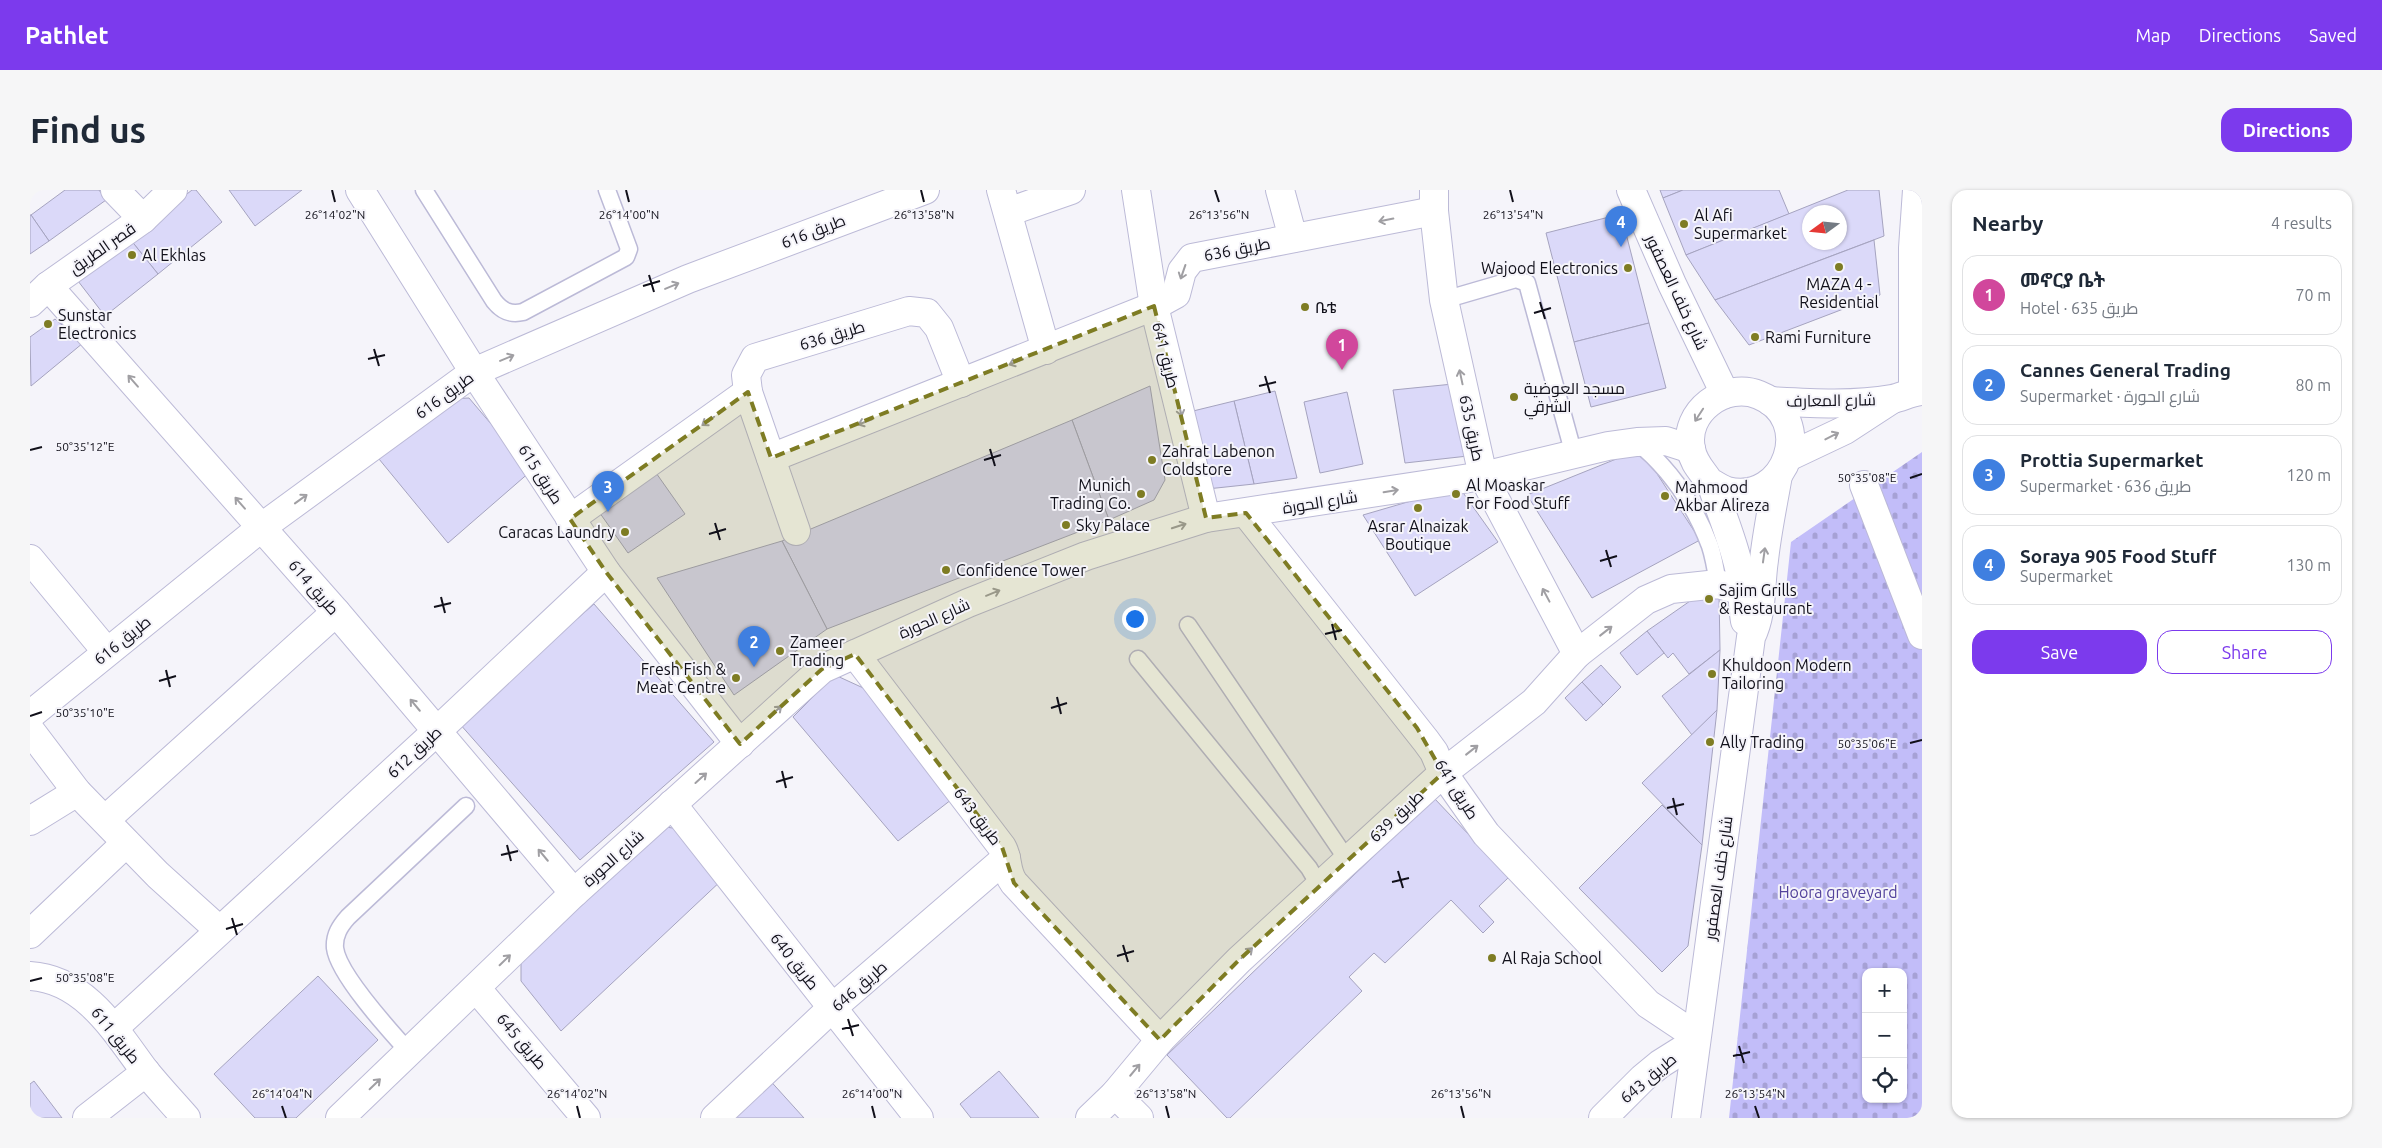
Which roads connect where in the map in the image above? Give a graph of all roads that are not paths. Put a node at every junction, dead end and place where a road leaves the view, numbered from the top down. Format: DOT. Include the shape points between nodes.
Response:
graph roads {
  1 [pos="116,190"];
  2 [pos="172,190"];
  3 [pos="360,190"];
  4 [pos="424,190"];
  5 [pos="607,190"];
  6 [pos="925,190"];
  7 [pos="1071,190"];
  8 [pos="1136,190"];
  9 [pos="1280,190"];
  10 [pos="1631,190"];
  11 [pos="1917,190"];
  12 [pos="1042,195"];
  13 [pos="886,196"];
  14 [pos="1005,201"];
  15 [pos="1434,201"];
  16 [pos="143,219"];
  17 [pos="1293,238"];
  18 [pos="1918,246"];
  19 [pos="39,294"];
  20 [pos="1444,300"];
  21 [pos="1154,306"];
  22 [pos="1046,350"];
  23 [pos="474,372"];
  24 [pos="961,383"];
  25 [pos="748,392"];
  26 [pos="1725,394"];
  27 [pos="1909,394"];
  28 [pos="1770,401"];
  29 [pos="1637,442"];
  30 [pos="1690,449"];
  31 [pos="1574,456"];
  32 [pos="771,458"];
  33 [pos="1783,466"];
  34 [pos="1483,476"];
  35 [pos="1710,482"];
  36 [pos="1864,485"];
  37 [pos="1246,513"];
  38 [pos="1206,518"];
  39 [pos="570,519"];
  40 [pos="262,527"];
  41 [pos="796,530"];
  42 [pos="30,559"];
  43 [pos="606,572"];
  44 [pos="1730,587"];
  45 [pos="336,612"];
  46 [pos="1188,625"];
  47 [pos="1922,634"];
  48 [pos="1751,637"];
  49 [pos="107,652"];
  50 [pos="855,654"];
  51 [pos="1578,654"];
  52 [pos="1138,659"];
  53 [pos="30,715"];
  54 [pos="30,730"];
  55 [pos="437,731"];
  56 [pos="740,744"];
  57 [pos="1443,773"];
  58 [pos="77,792"];
  59 [pos="672,804"];
  60 [pos="466,806"];
  61 [pos="105,820"];
  62 [pos="30,821"];
  63 [pos="126,843"];
  64 [pos="1006,858"];
  65 [pos="1348,861"];
  66 [pos="1319,885"];
  67 [pos="574,893"];
  68 [pos="219,930"];
  69 [pos="30,934"];
  70 [pos="30,976"];
  71 [pos="476,988"];
  72 [pos="832,1008"];
  73 [pos="114,1028"];
  74 [pos="1696,1039"];
  75 [pos="1160,1040"];
  76 [pos="409,1052"];
  77 [pos="146,1072"];
  78 [pos="1115,1094"];
  79 [pos="87,1118"];
  80 [pos="186,1118"];
  81 [pos="340,1118"];
  82 [pos="586,1118"];
  83 [pos="715,1118"];
  84 [pos="919,1118"];
  85 [pos="1090,1118"];
  86 [pos="1140,1118"];
  87 [pos="1602,1118"];
  88 [pos="1686,1118"];
  1 -- 16 [label="street"];
  2 -- 16 [label="street, قصر الطريق"];
  3 -- 23 [label="street, طريق 615"];
  4 -- 5 [label="lane" via="494,301 506,312 523,312 623,260 629,249"];
  6 -- 13 [label="street, طريق 616"];
  7 -- 12 [label="street"];
  8 -- 21 [label="street, طريق 641"];
  9 -- 17 [label="street"];
  10 -- 26 [label="street, شارع خلف العصفور"];
  11 -- 18 [label="street"];
  12 -- 14 [label="street"];
  23 -- 13 [label="street, طريق 616, one-way"];
  14 -- 22 [label="street"];
  15 -- 17 [label="street, طريق 636, one-way"];
  15 -- 20 [label="street, طريق 635"];
  16 -- 19 [label="street, قصر الطريق"];
  17 -- 21 [label="street, طريق 636, one-way" via="1192,258 1182,271 1176,294"];
  18 -- 27 [label="street"];
  40 -- 19 [label="street, طريق 614, one-way"];
  20 -- 31 [label="lane" via="1516,279 1528,283"];
  34 -- 20 [label="street, طريق 635, one-way"];
  21 -- 22 [label="street, طريق 636"];
  21 -- 38 [label="street, طريق 641, one-way"];
  22 -- 24 [label="street, طريق 636, one-way"];
  23 -- 39 [label="street, طريق 615"];
  40 -- 23 [label="street, طريق 616, one-way"];
  24 -- 25 [label="street, طريق 636" via="939,328 927,313 909,311 755,358 746,375"];
  24 -- 32 [label="street, طريق 636, one-way"];
  25 -- 32 [label="street, طريق 636"];
  25 -- 39 [label="street, one-way"];
  26 -- 28 [label="street" via="1748,392"];
  26 -- 30 [label="street, one-way" via="1712,399 1694,421"];
  27 -- 28 [label="street, شارع المعارف" via="1809,404"];
  33 -- 27 [label="street, شارع المعارف, one-way"];
  28 -- 33 [label="street" via="1782,412 1788,426 1791,442"];
  29 -- 30 [label="street, شارع الحورة" via="1666,441"];
  29 -- 31 [label="street, شارع الحورة"];
  29 -- 44 [label="lane" via="1656,457 1696,515"];
  30 -- 35 [label="street" via="1697,468"];
  31 -- 34 [label="street, شارع الحورة"];
  32 -- 41 [label="street, طريق 636"];
  33 -- 35 [label="street" via="1763,487 1746,492 1727,491"];
  48 -- 33 [label="street, شارع خلف العصفور, one-way" via="1760,610 1764,561"];
  37 -- 34 [label="street, شارع الحورة, one-way"];
  51 -- 34 [label="street, طريق 635, one-way"];
  35 -- 44 [label="street, شارع خلف العصفور" via="1731,541"];
  36 -- 47 [label="street"];
  37 -- 38 [label="street, شارع الحورة"];
  37 -- 57 [label="street, طريق 641" via="1422,735"];
  50 -- 38 [label="street, شارع الحورة, one-way" via="968,603 1086,556"];
  39 -- 43 [label="street, طريق 615"];
  40 -- 45 [label="street, طريق 614"];
  40 -- 49 [label="street, طريق 616"];
  42 -- 49 [label="street"];
  43 -- 55 [label="street, طريق 612"];
  43 -- 56 [label="street, طريق 615"];
  44 -- 48 [label="street, شارع خلف العصفور"];
  51 -- 44 [label="street, طريق 639, one-way" via="1646,600 1671,589"];
  55 -- 45 [label="street, طريق 614, one-way"];
  45 -- 61 [label="street"];
  46 -- 65 [label="lane"];
  48 -- 74 [label="street, شارع خلف العصفور"];
  49 -- 53 [label="street, طريق 616"];
  56 -- 50 [label="street, شارع الحورة, one-way" via="822,669"];
  50 -- 64 [label="street, طريق 643" via="1002,847"];
  57 -- 51 [label="street, طريق 639, one-way" via="1534,702"];
  52 -- 66 [label="lane"];
  54 -- 58 [label="street"];
  67 -- 55 [label="street, طريق 614, one-way"];
  55 -- 68 [label="street, طريق 612"];
  59 -- 56 [label="street, شارع الحورة, one-way"];
  57 -- 65 [label="street, طريق 639"];
  57 -- 74 [label="street, طريق 641" via="1486,834 1648,1004"];
  58 -- 61 [label="street"];
  58 -- 62 [label="street"];
  59 -- 67 [label="street, شارع الحورة"];
  59 -- 72 [label="street, طريق 640"];
  60 -- 76 [label="lane" via="340,925 336,936 335,947 343,969"];
  61 -- 63 [label="street"];
  63 -- 68 [label="street"];
  63 -- 69 [label="street"];
  64 -- 72 [label="street, طريق 646"];
  64 -- 75 [label="street, طريق 643" via="1007,872 1014,883"];
  65 -- 66 [label="street, طريق 639"];
  75 -- 66 [label="street, طريق 639, one-way"];
  71 -- 67 [label="street, شارع الحورة, one-way"];
  68 -- 73 [label="street, طريق 612"];
  70 -- 73 [label="street, طريق 611" via="55,982 87,999"];
  71 -- 76 [label="street, شارع الحورة"];
  71 -- 82 [label="street, طريق 645"];
  72 -- 83 [label="street, طريق 646"];
  72 -- 84 [label="street, طريق 640"];
  73 -- 77 [label="street, طريق 611"];
  74 -- 87 [label="street, طريق 643" via="1643,1078"];
  74 -- 88 [label="street, شارع خلف العصفور"];
  78 -- 75 [label="street, طريق 639, one-way"];
  81 -- 76 [label="street, شارع الحورة, one-way"];
  77 -- 79 [label="street"];
  77 -- 80 [label="street, طريق 611"];
  78 -- 85 [label="street, طريق 639"];
  78 -- 86 [label="street"];
}
